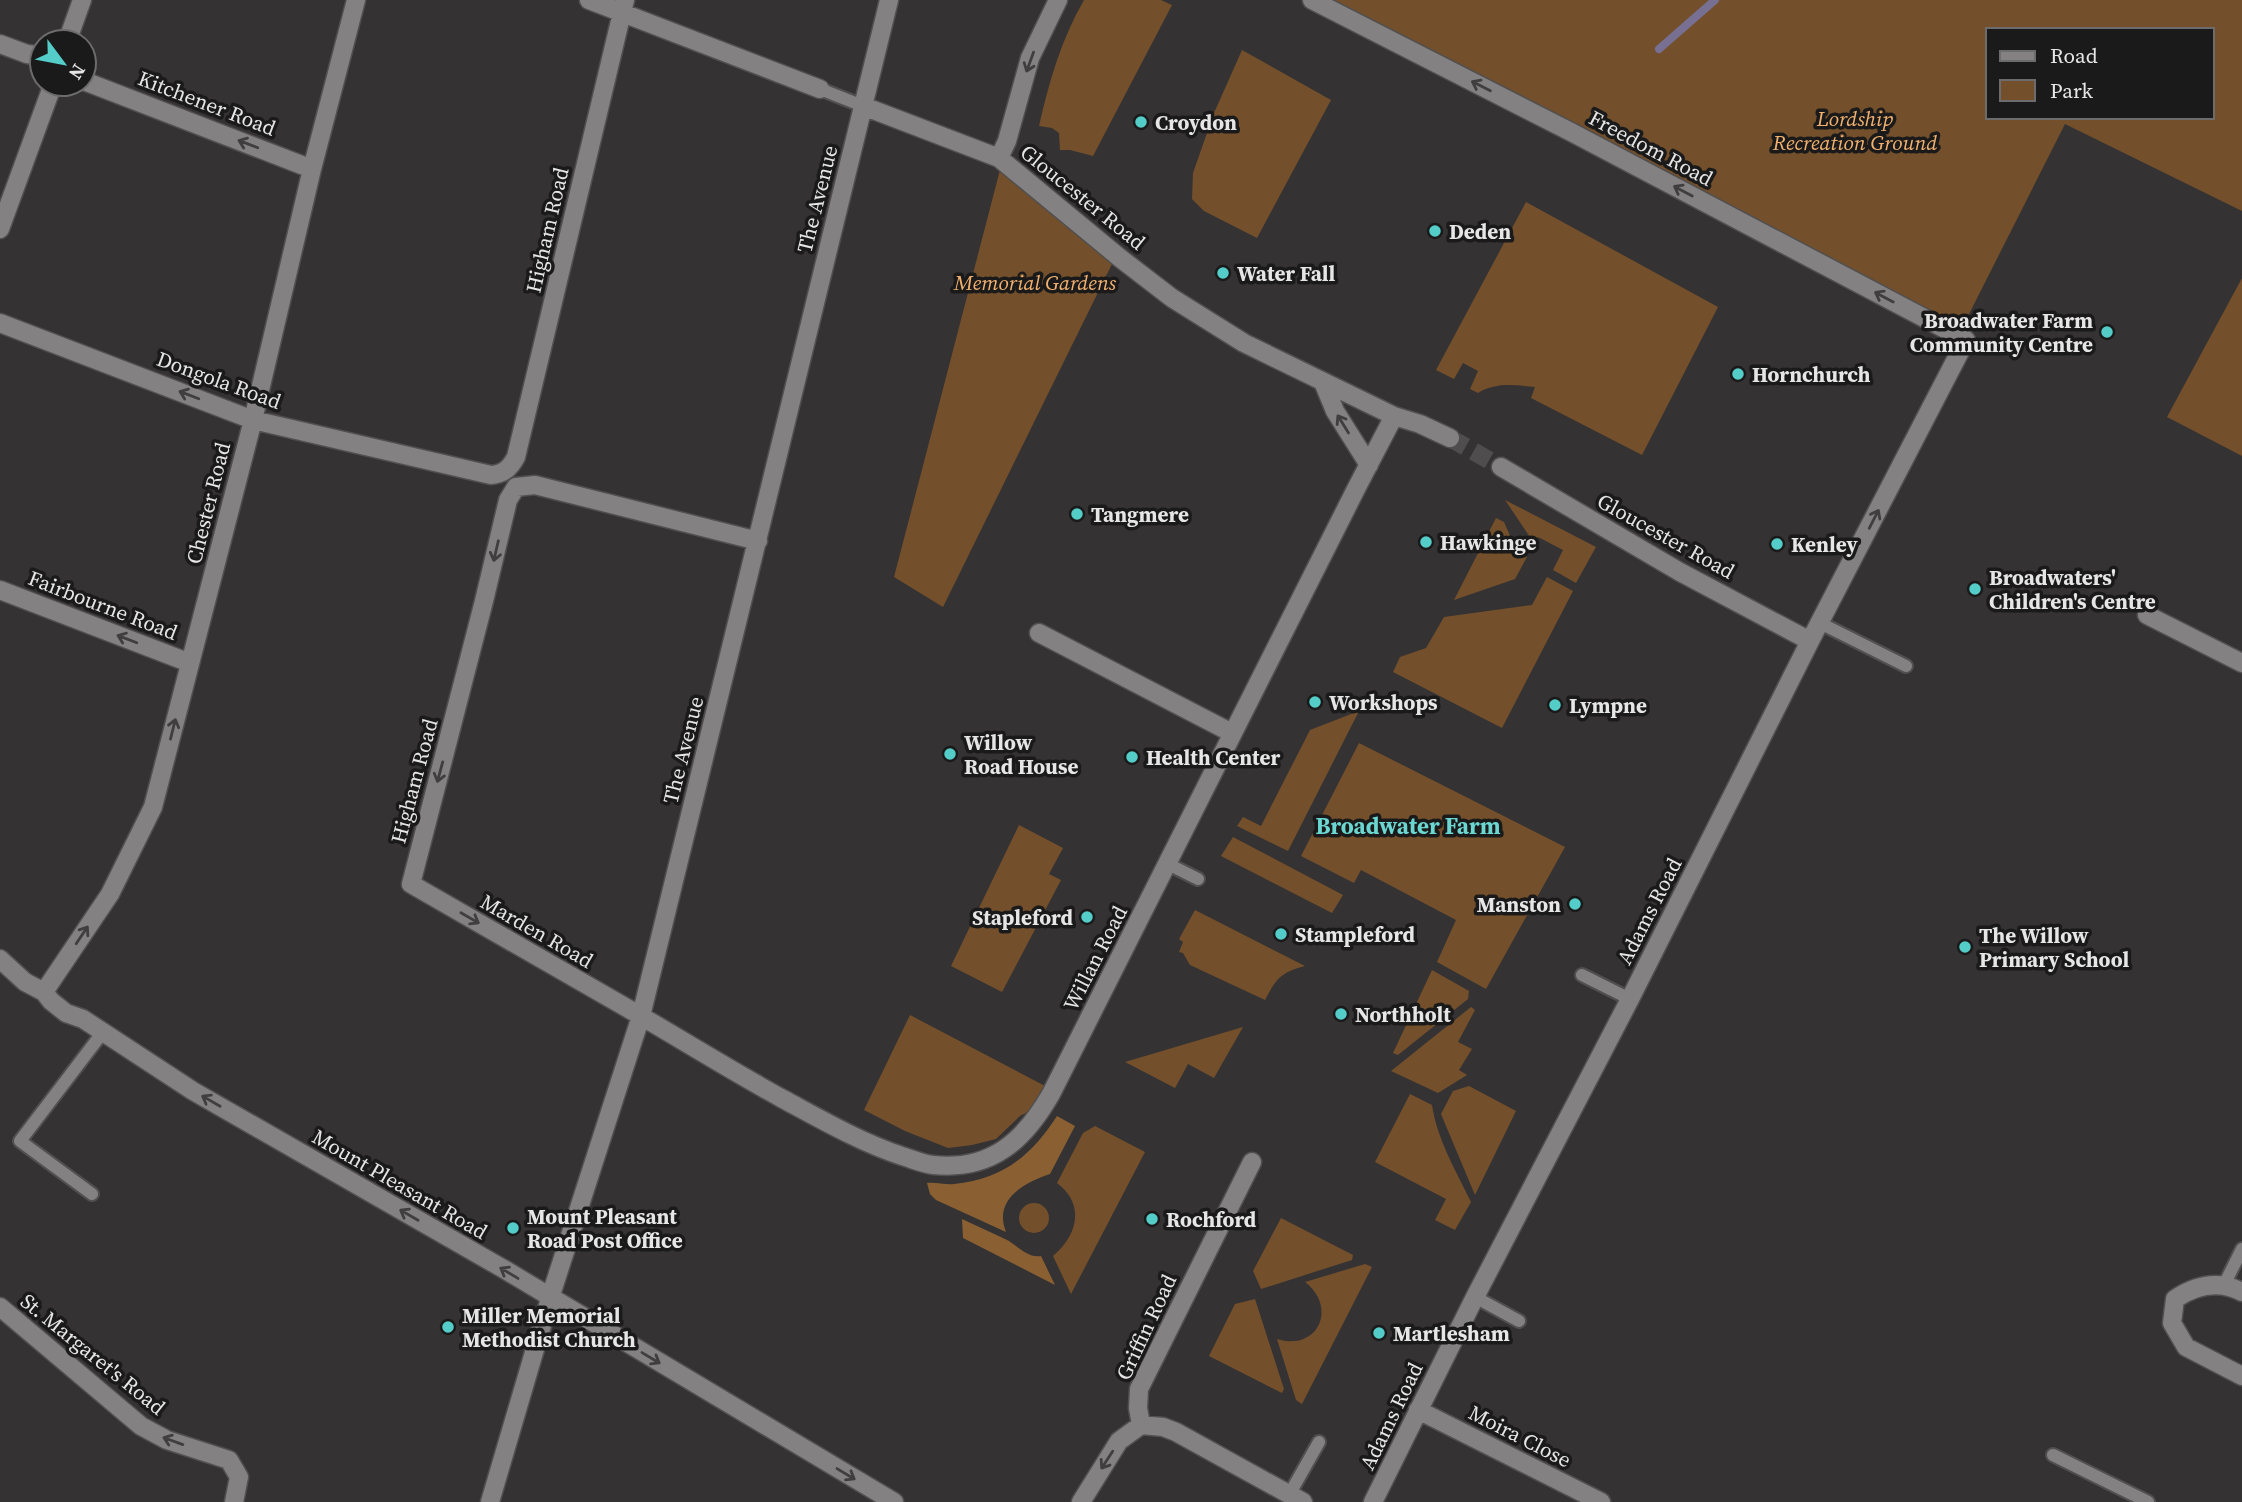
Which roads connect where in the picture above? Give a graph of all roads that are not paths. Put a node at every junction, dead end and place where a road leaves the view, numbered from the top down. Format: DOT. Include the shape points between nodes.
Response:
graph roads {
  1 [pos="82,0"];
  2 [pos="356,0"];
  3 [pos="589,0"];
  4 [pos="889,0"];
  5 [pos="1058,0"];
  6 [pos="1312,0"];
  7 [pos="624,6"];
  8 [pos="72,28"];
  9 [pos="0,44"];
  10 [pos="28,54"];
  11 [pos="98,86"];
  12 [pos="820,89"];
  13 [pos="48,98"];
  14 [pos="863,106"];
  15 [pos="999,158"];
  16 [pos="312,169"];
  17 [pos="0,229"];
  18 [pos="0,323"];
  19 [pos="1966,341"];
  20 [pos="1323,382"];
  21 [pos="1394,416"];
  22 [pos="253,420"];
  23 [pos="1450,438"];
  24 [pos="1369,465"];
  25 [pos="1501,467"];
  26 [pos="509,468"];
  27 [pos="758,541"];
  28 [pos="0,590"];
  29 [pos="2147,615"];
  30 [pos="1820,624"];
  31 [pos="1039,634"];
  32 [pos="1811,641"];
  33 [pos="190,663"];
  34 [pos="2242,663"];
  35 [pos="1906,666"];
  36 [pos="1232,733"];
  37 [pos="1168,864"];
  38 [pos="1198,879"];
  39 [pos="411,884"];
  40 [pos="0,959"];
  41 [pos="1582,975"];
  42 [pos="44,992"];
  43 [pos="1630,999"];
  44 [pos="641,1016"];
  45 [pos="103,1032"];
  46 [pos="1252,1162"];
  47 [pos="92,1194"];
  48 [pos="2242,1249"];
  49 [pos="2224,1285"];
  50 [pos="2242,1292"];
  51 [pos="1475,1297"];
  52 [pos="550,1298"];
  53 [pos="0,1307"];
  54 [pos="1519,1321"];
  55 [pos="2242,1376"];
  56 [pos="1418,1410"];
  57 [pos="1141,1425"];
  58 [pos="1319,1443"];
  59 [pos="2053,1455"];
  60 [pos="1296,1498"];
  61 [pos="234,1502"];
  62 [pos="490,1502"];
  63 [pos="894,1502"];
  64 [pos="1082,1502"];
  65 [pos="1373,1502"];
  66 [pos="1601,1502"];
  67 [pos="2148,1502"];
  1 -- 8 [label="street"];
  2 -- 16 [label="street, Chester Road"];
  3 -- 7 [label="street, Gloucester Road"];
  4 -- 14 [label="street, The Avenue"];
  5 -- 15 [label="street, one-way" via="1030,58"];
  19 -- 6 [label="street, Freedom Road, one-way"];
  7 -- 12 [label="street, Gloucester Road"];
  7 -- 26 [label="street, Higham Road" via="516,457"];
  9 -- 10 [label="street"];
  16 -- 11 [label="street, Kitchener Road, one-way"];
  12 -- 14 [label="lane, Gloucester Road"];
  13 -- 17 [label="street"];
  14 -- 15 [label="street, Gloucester Road"];
  14 -- 27 [label="street, The Avenue"];
  15 -- 20 [label="street, Gloucester Road" via="1172,298 1233,337"];
  16 -- 22 [label="street, Chester Road"];
  22 -- 18 [label="street, Dongola Road, one-way"];
  30 -- 19 [label="street, Adams Road, one-way"];
  20 -- 21 [label="street, Gloucester Road"];
  24 -- 20 [label="street, one-way" via="1335,411"];
  21 -- 23 [label="street, Gloucester Road"];
  21 -- 24 [label="street, Willan Road"];
  22 -- 26 [label="street, Dongola Road" via="491,475"];
  22 -- 33 [label="street, Chester Road"];
  24 -- 36 [label="street, Willan Road"];
  25 -- 32 [label="street, Gloucester Road" via="1680,572"];
  27 -- 39 [label="street, Higham Road, one-way" via="535,485 516,487 508,500"];
  27 -- 44 [label="street, The Avenue"];
  33 -- 28 [label="street, Fairbourne Road, one-way"];
  29 -- 34 [label="street"];
  30 -- 32 [label="street, Adams Road"];
  30 -- 35 [label="lane"];
  31 -- 36 [label="street"];
  32 -- 43 [label="street, Adams Road"];
  42 -- 33 [label="street, Chester Road, one-way" via="110,894 153,807"];
  36 -- 37 [label="street, Willan Road"];
  37 -- 38 [label="lane"];
  37 -- 44 [label="street, Willan Road" via="1045,1105 1020,1139 983,1160 930,1165 875,1147"];
  39 -- 44 [label="street, Marden Road, one-way"];
  40 -- 42 [label="street, Mount Pleasant Road"];
  41 -- 43 [label="lane"];
  42 -- 45 [label="street, Mount Pleasant Road" via="66,1013"];
  43 -- 51 [label="street, Adams Road"];
  44 -- 52 [label="street, The Avenue"];
  45 -- 47 [label="lane" via="20,1141"];
  52 -- 45 [label="street, Mount Pleasant Road, one-way" via="193,1091"];
  46 -- 57 [label="street, Griffin Road" via="1139,1389"];
  48 -- 49 [label="lane"];
  49 -- 50 [label="street"];
  49 -- 55 [label="street" via="2217,1283 2175,1299 2172,1323 2186,1347"];
  51 -- 54 [label="lane"];
  51 -- 56 [label="street, Adams Road"];
  52 -- 62 [label="street, The Avenue"];
  52 -- 63 [label="street, Mount Pleasant Road, one-way"];
  61 -- 53 [label="street, St. Margaret's Road, one-way" via="239,1477 229,1460 167,1440 141,1426"];
  56 -- 65 [label="street, Adams Road"];
  56 -- 66 [label="street, Moira Close"];
  57 -- 60 [label="street" via="1176,1433"];
  57 -- 64 [label="street, one-way" via="1119,1441"];
  58 -- 60 [label="lane"];
  59 -- 67 [label="lane"];
}
